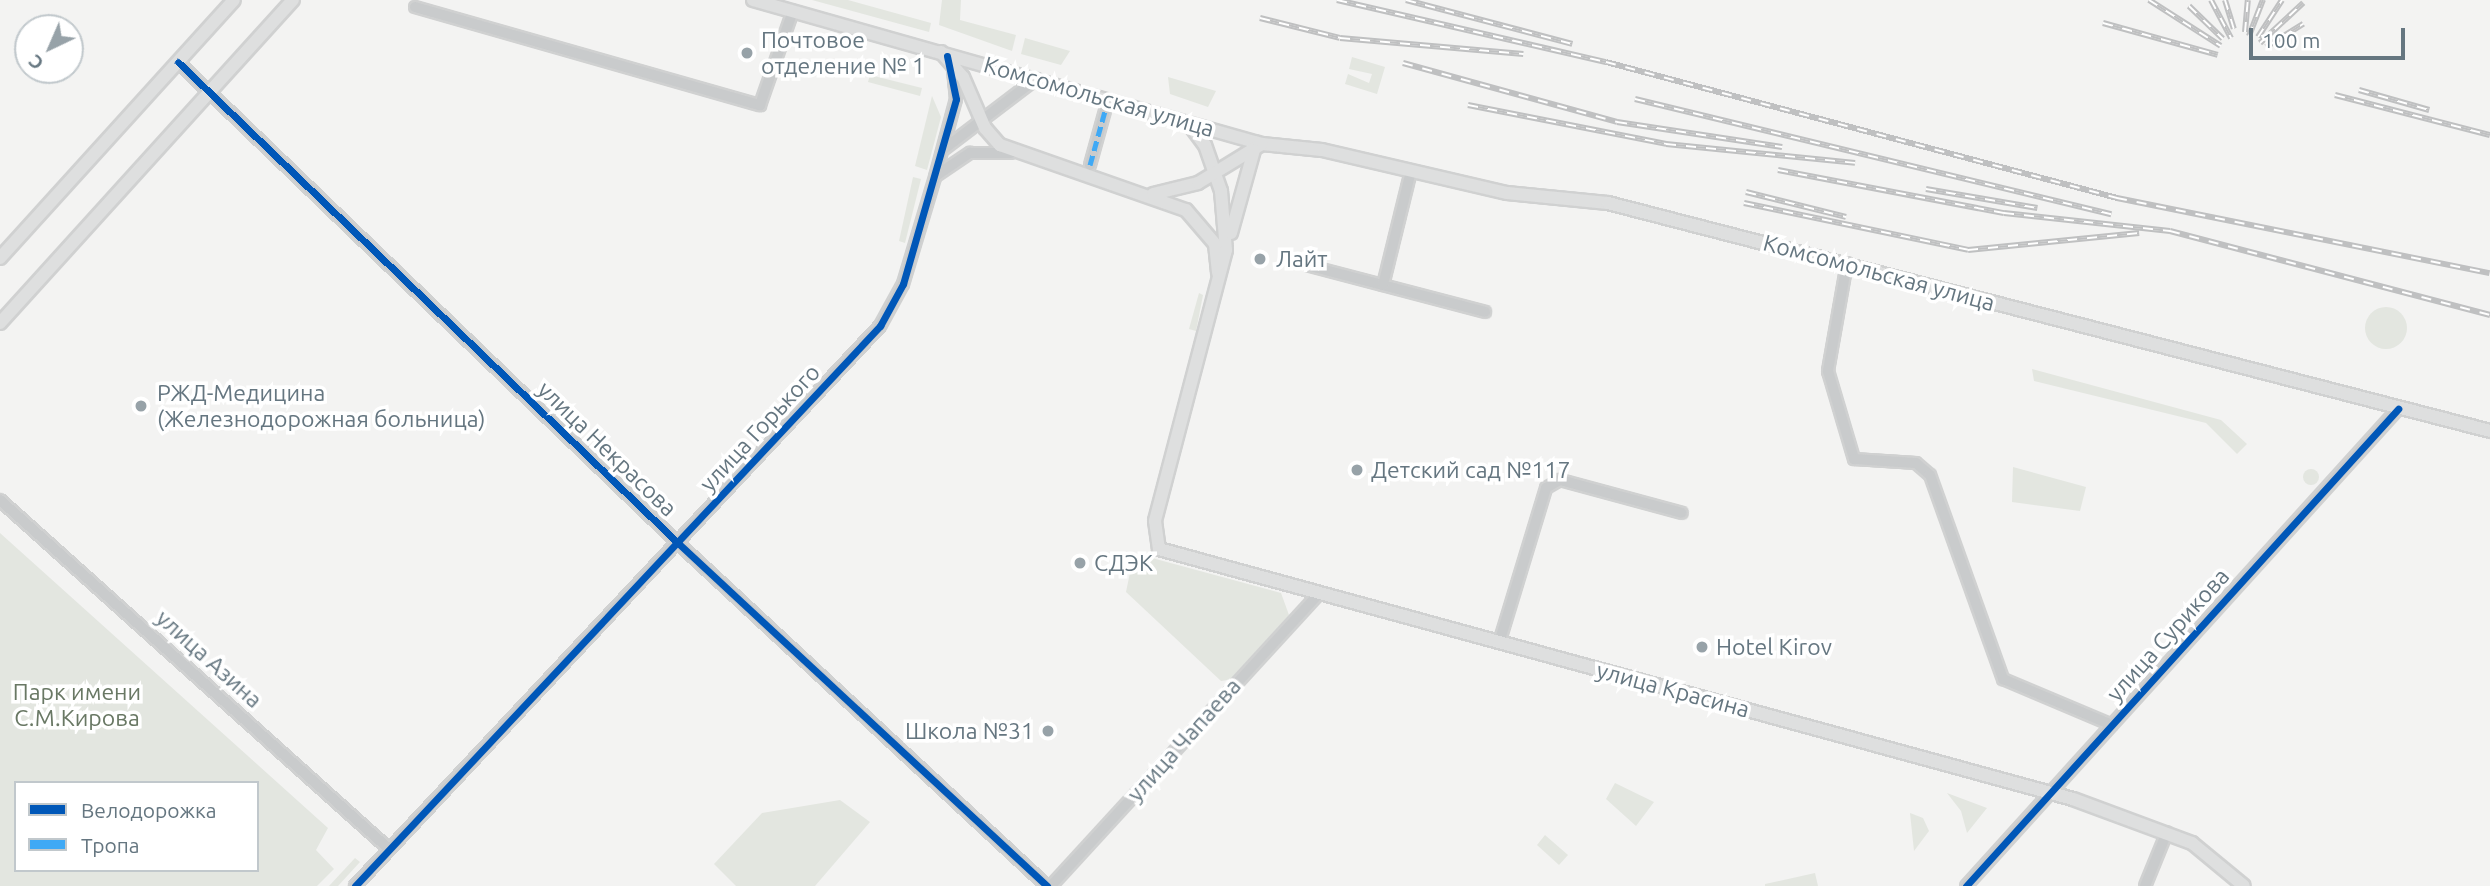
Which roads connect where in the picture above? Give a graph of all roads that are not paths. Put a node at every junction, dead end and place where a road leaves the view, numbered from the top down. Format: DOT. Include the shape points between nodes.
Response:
graph roads {
  1 [pos="234,0"];
  2 [pos="293,0"];
  3 [pos="752,0"];
  4 [pos="415,7"];
  5 [pos="793,11"];
  6 [pos="942,53"];
  7 [pos="178,62"];
  8 [pos="1036,79"];
  9 [pos="211,92"];
  10 [pos="1105,111"];
  11 [pos="979,117"];
  12 [pos="1189,124"];
  13 [pos="1258,147"];
  14 [pos="942,150"];
  15 [pos="1013,154"];
  16 [pos="1090,165"];
  17 [pos="1411,172"];
  18 [pos="1216,174"];
  19 [pos="935,177"];
  20 [pos="1153,194"];
  21 [pos="1226,250"];
  22 [pos="0,258"];
  23 [pos="1847,263"];
  24 [pos="1310,266"];
  25 [pos="1219,284"];
  26 [pos="1383,285"];
  27 [pos="1485,312"];
  28 [pos="0,323"];
  29 [pos="2398,409"];
  30 [pos="2490,431"];
  31 [pos="0,500"];
  32 [pos="1682,513"];
  33 [pos="678,543"];
  34 [pos="1318,595"];
  35 [pos="1499,643"];
  36 [pos="2112,726"];
  37 [pos="2052,792"];
  38 [pos="2167,832"];
  39 [pos="389,849"];
  40 [pos="355,886"];
  41 [pos="1049,886"];
  42 [pos="1966,886"];
  43 [pos="2145,886"];
  44 [pos="2244,886"];
  1 -- 7 [label="main road"];
  2 -- 9 [label="main road"];
  3 -- 5 [label="main road, Комсомольская улица"];
  4 -- 5 [label="street" via="760,105"];
  5 -- 6 [label="main road, Комсомольская улица"];
  6 -- 8 [label="main road, Комсомольская улица"];
  6 -- 11 [label="main road, Комсомольская улица"];
  6 -- 14 [label="street, улица Горького" via="956,99"];
  7 -- 9 [label="street, улица Некрасова"];
  7 -- 22 [label="main road"];
  8 -- 11 [label="street"];
  8 -- 12 [label="main road, Комсомольская улица"];
  9 -- 28 [label="main road"];
  9 -- 33 [label="street, улица Некрасова"];
  10 -- 16 [label="street"];
  11 -- 14 [label="street"];
  11 -- 15 [label="main road, Комсомольская улица"];
  12 -- 13 [label="main road, Комсомольская улица"];
  12 -- 18 [label="main road"];
  13 -- 17 [label="main road, Комсомольская улица" via="1322,150"];
  13 -- 18 [label="main road, Комсомольская улица"];
  13 -- 21 [label="main road"];
  14 -- 19 [label="street, улица Горького"];
  15 -- 19 [label="street" via="970,153"];
  15 -- 20 [label="main road"];
  17 -- 23 [label="main road, Комсомольская улица" via="1543,199 1608,203"];
  17 -- 26 [label="street"];
  18 -- 20 [label="main road, Комсомольская улица"];
  18 -- 21 [label="main road"];
  19 -- 33 [label="street, улица Горького" via="903,284 880,326"];
  20 -- 25 [label="main road" via="1186,211 1208,233"];
  21 -- 25 [label="main road"];
  23 -- 29 [label="main road, Комсомольская улица"];
  23 -- 36 [label="street" via="1828,370 1854,459 1916,463 1930,475 2003,679"];
  24 -- 26 [label="street"];
  25 -- 34 [label="main road, улица Красина" via="1154,542 1169,554"];
  26 -- 27 [label="street"];
  29 -- 30 [label="main road, Комсомольская улица"];
  29 -- 36 [label="street, улица Сурикова"];
  31 -- 39 [label="street, улица Азина"];
  32 -- 35 [label="street" via="1559,480 1546,488"];
  33 -- 39 [label="street, улица Горького"];
  33 -- 41 [label="street, улица Некрасова"];
  34 -- 35 [label="main road, улица Красина"];
  34 -- 41 [label="street, улица Чапаева"];
  35 -- 37 [label="main road, улица Красина"];
  36 -- 37 [label="street, улица Сурикова"];
  37 -- 38 [label="main road, улица Красина"];
  37 -- 42 [label="street, улица Сурикова"];
  38 -- 43 [label="street"];
  38 -- 44 [label="main road, улица Красина" via="2192,843"];
  39 -- 40 [label="street, улица Горького"];
}
